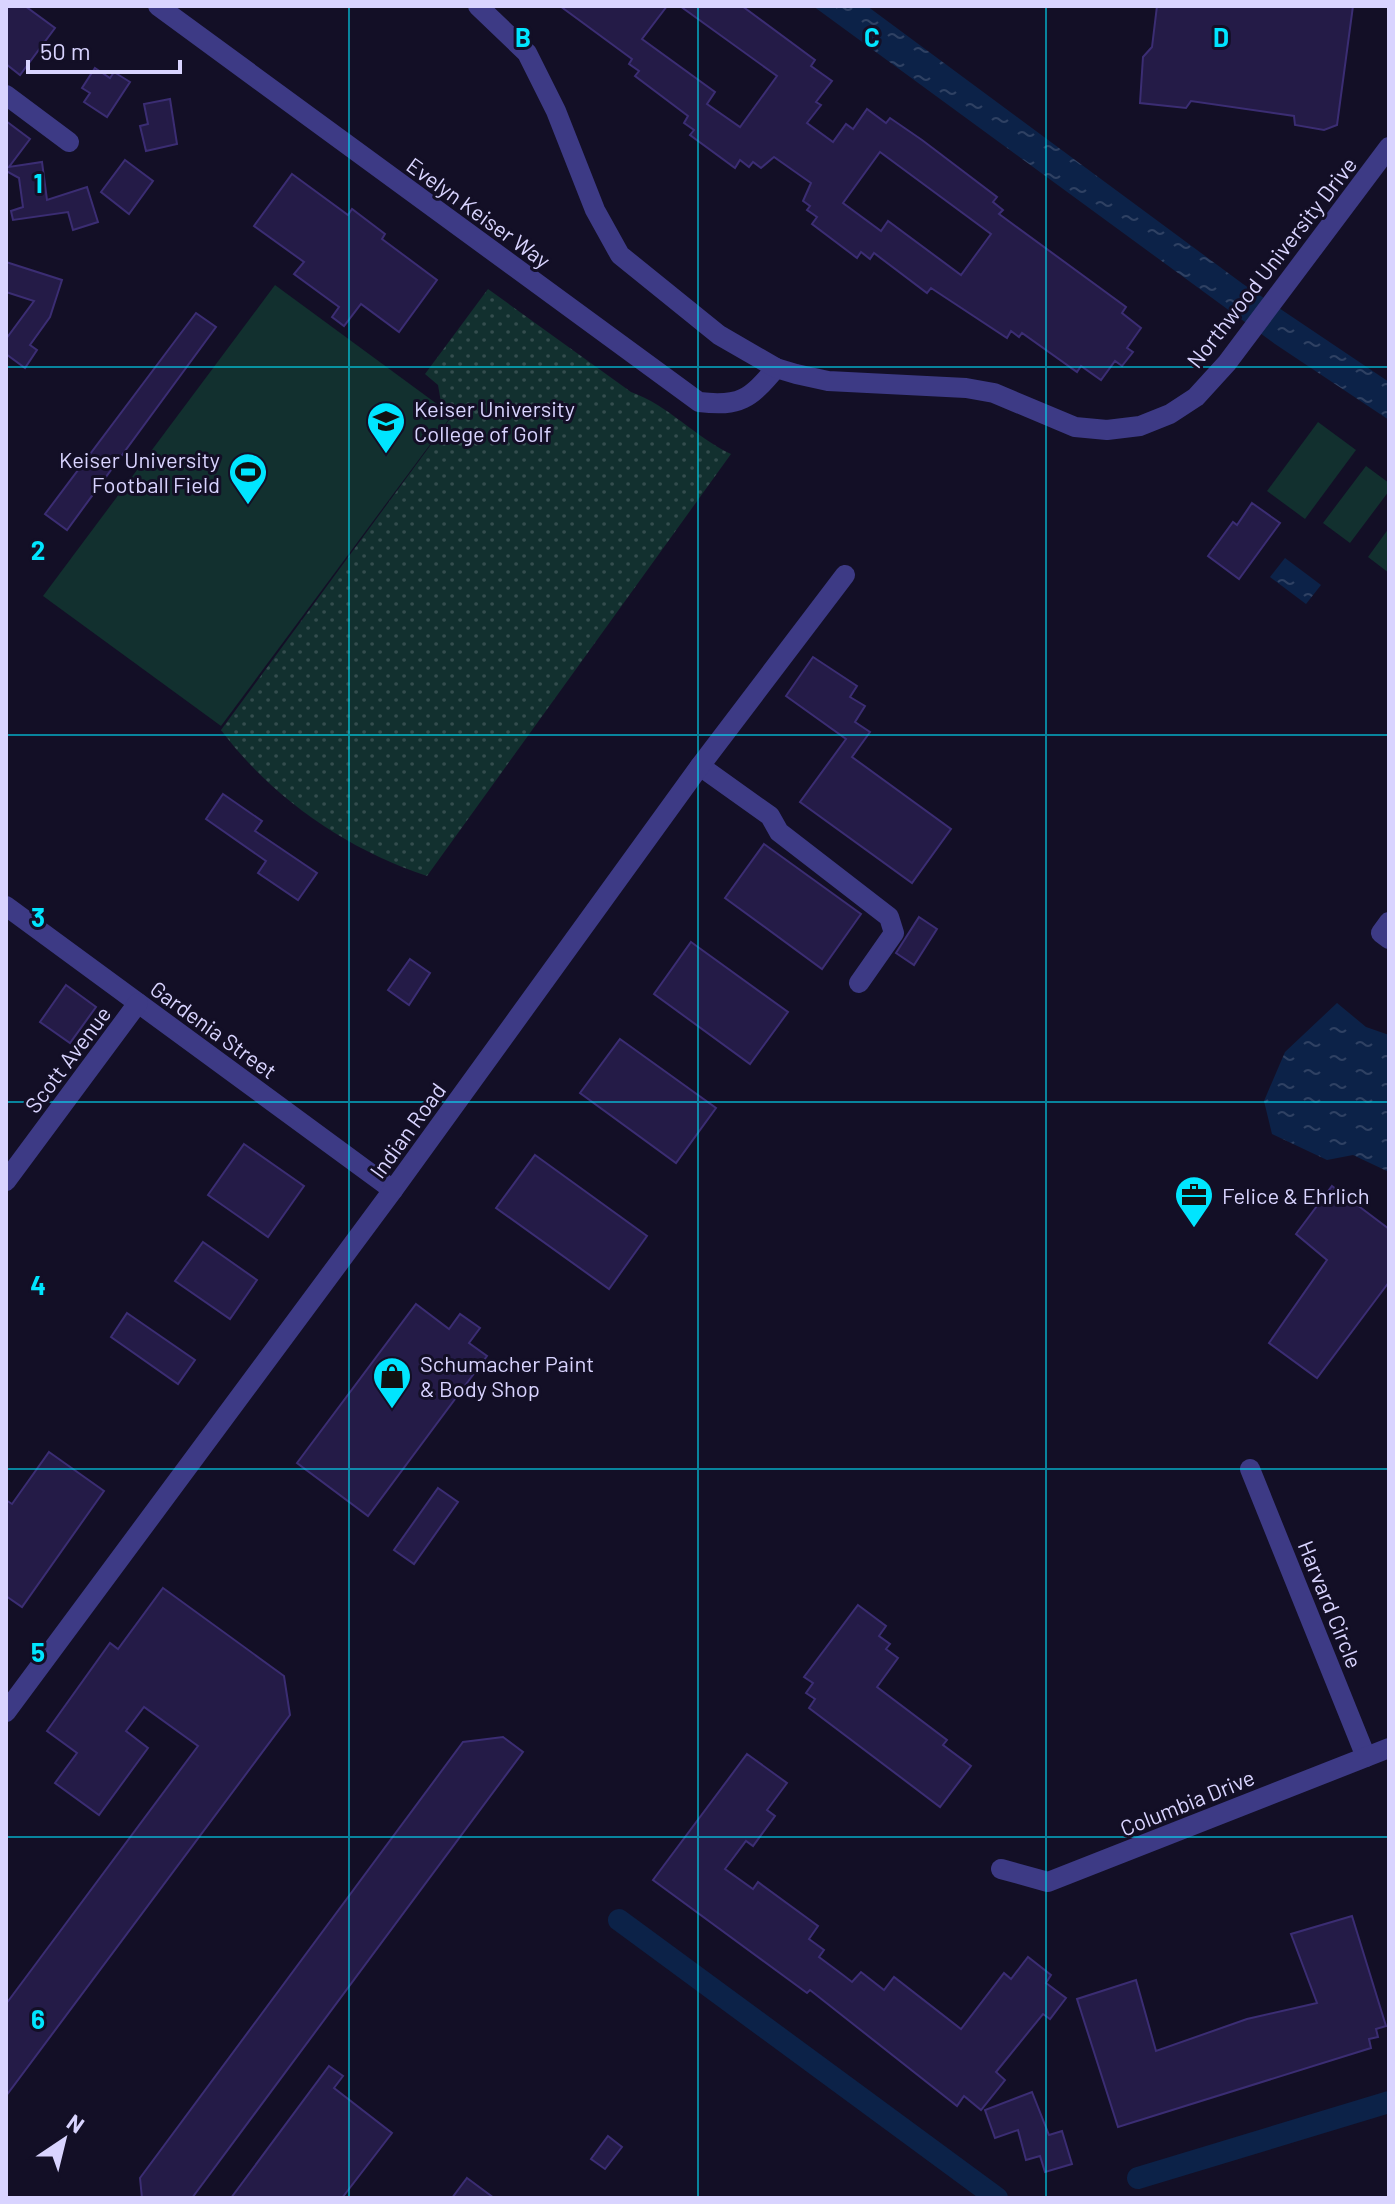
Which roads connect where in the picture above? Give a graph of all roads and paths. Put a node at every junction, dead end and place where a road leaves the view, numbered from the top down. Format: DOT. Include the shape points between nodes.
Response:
graph roads {
  1 [pos="158,6"];
  2 [pos="478,6"];
  3 [pos="6,95"];
  4 [pos="69,142"];
  5 [pos="1389,147"];
  6 [pos="776,368"];
  7 [pos="845,575"];
  8 [pos="700,766"];
  9 [pos="6,906"];
  10 [pos="1389,922"];
  11 [pos="1389,939"];
  12 [pos="859,983"];
  13 [pos="138,1003"];
  14 [pos="6,1181"];
  15 [pos="393,1190"];
  16 [pos="1250,1469"];
  17 [pos="6,1712"];
  18 [pos="1389,1748"];
  19 [pos="1366,1757"];
  20 [pos="1001,1869"];
  1 -- 6 [label="street, Evelyn Keiser Way" via="699,402 729,405 755,393"];
  2 -- 6 [label="street, Northwood University Drive" via="527,53 620,255 719,335"];
  3 -- 4 [label="street"];
  5 -- 6 [label="street, Northwood University Drive" via="1249,334 1196,397 1170,414 1123,429 1075,427 1007,398 966,388 828,381"];
  7 -- 8 [label="street, Indian Road"];
  8 -- 12 [label="street" via="770,816 779,832 889,917 894,933"];
  8 -- 15 [label="street, Indian Road"];
  9 -- 13 [label="street, Gardenia Street"];
  10 -- 11 [label="street" via="1381,933"];
  13 -- 14 [label="street, Scott Avenue"];
  13 -- 15 [label="street, Gardenia Street"];
  15 -- 17 [label="street, Indian Road"];
  16 -- 19 [label="street, Harvard Circle"];
  18 -- 19 [label="street, Columbia Drive"];
  19 -- 20 [label="street, Columbia Drive" via="1048,1882"];
}
